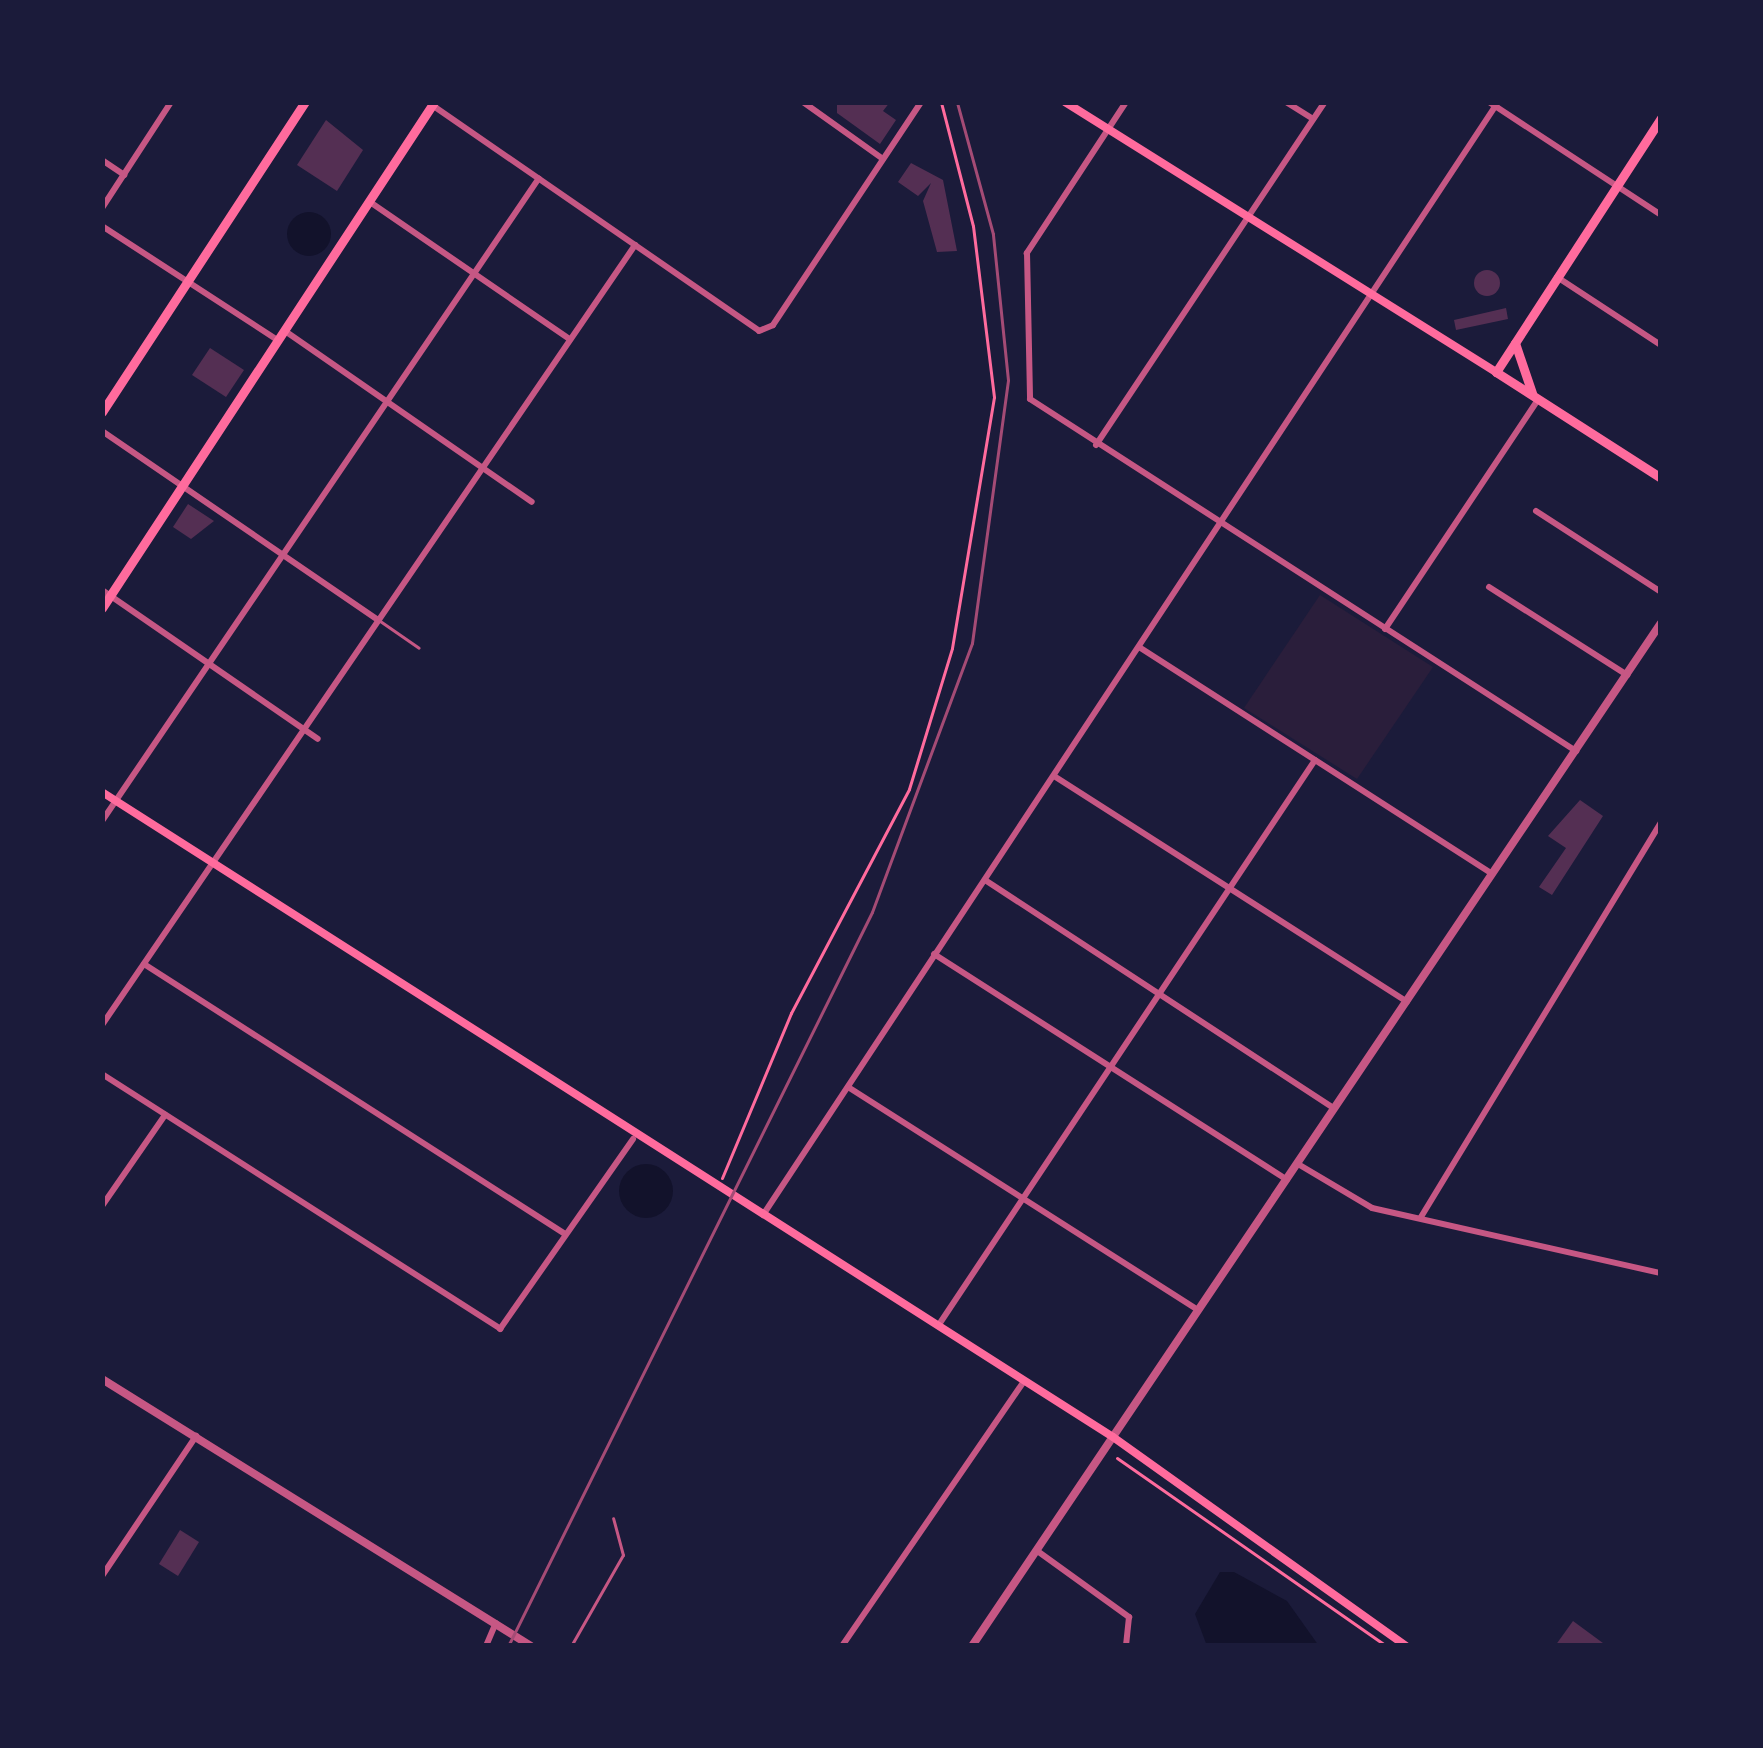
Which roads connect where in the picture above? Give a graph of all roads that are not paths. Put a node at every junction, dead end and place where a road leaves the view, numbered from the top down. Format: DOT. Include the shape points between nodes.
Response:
graph roads {
  1 [pos="172,102"];
  2 [pos="305,102"];
  3 [pos="803,102"];
  4 [pos="921,102"];
  5 [pos="1065,102"];
  6 [pos="1126,102"];
  7 [pos="1286,102"];
  8 [pos="1325,102"];
  9 [pos="431,103"];
  10 [pos="1494,103"];
  11 [pos="1661,118"];
  12 [pos="1312,119"];
  13 [pos="1107,129"];
  14 [pos="883,159"];
  15 [pos="102,160"];
  16 [pos="124,175"];
  17 [pos="538,178"];
  18 [pos="1617,185"];
  19 [pos="370,202"];
  20 [pos="102,208"];
  21 [pos="1661,215"];
  22 [pos="1246,217"];
  23 [pos="102,226"];
  24 [pos="635,244"];
  25 [pos="474,273"];
  26 [pos="1557,277"];
  27 [pos="188,281"];
  28 [pos="1368,295"];
  29 [pos="282,336"];
  30 [pos="570,339"];
  31 [pos="1515,343"];
  32 [pos="1661,345"];
  33 [pos="1496,372"];
  34 [pos="1536,399"];
  35 [pos="387,401"];
  36 [pos="102,412"];
  37 [pos="102,431"];
  38 [pos="1096,445"];
  39 [pos="482,468"];
  40 [pos="1661,478"];
  41 [pos="184,485"];
  42 [pos="532,502"];
  43 [pos="1536,512"];
  44 [pos="1219,525"];
  45 [pos="283,554"];
  46 [pos="1489,587"];
  47 [pos="1661,592"];
  48 [pos="106,593"];
  49 [pos="102,608"];
  50 [pos="378,620"];
  51 [pos="1661,623"];
  52 [pos="1384,629"];
  53 [pos="1139,646"];
  54 [pos="419,648"];
  55 [pos="209,664"];
  56 [pos="1627,675"];
  57 [pos="303,729"];
  58 [pos="318,739"];
  59 [pos="1576,751"];
  60 [pos="1315,760"];
  61 [pos="1054,776"];
  62 [pos="102,792"];
  63 [pos="116,801"];
  64 [pos="102,821"];
  65 [pos="1661,823"];
  66 [pos="209,866"];
  67 [pos="1492,874"];
  68 [pos="985,880"];
  69 [pos="1229,888"];
  70 [pos="934,954"];
  71 [pos="144,964"];
  72 [pos="1156,994"];
  73 [pos="1407,1002"];
  74 [pos="102,1025"];
  75 [pos="1109,1066"];
  76 [pos="102,1074"];
  77 [pos="848,1087"];
  78 [pos="1334,1108"];
  79 [pos="165,1114"];
  80 [pos="633,1139"];
  81 [pos="1298,1164"];
  82 [pos="1287,1180"];
  83 [pos="1022,1198"];
  84 [pos="102,1206"];
  85 [pos="764,1215"];
  86 [pos="1421,1217"];
  87 [pos="567,1234"];
  88 [pos="1661,1273"];
  89 [pos="1198,1310"];
  90 [pos="938,1326"];
  91 [pos="102,1379"];
  92 [pos="1024,1381"];
  93 [pos="196,1436"];
  94 [pos="1113,1437"];
  95 [pos="614,1518"];
  96 [pos="1036,1550"];
  97 [pos="102,1576"];
  98 [pos="496,1623"];
  99 [pos="486,1646"];
  100 [pos="531,1646"];
  101 [pos="571,1646"];
  102 [pos="842,1646"];
  103 [pos="972,1646"];
  104 [pos="1126,1646"];
  105 [pos="1406,1646"];
  1 -- 16 [label="street"];
  2 -- 27 [label="main road"];
  3 -- 14 [label="street"];
  4 -- 14 [label="street"];
  5 -- 13 [label="main road"];
  6 -- 13 [label="street"];
  7 -- 12 [label="street"];
  8 -- 12 [label="street"];
  9 -- 17 [label="street"];
  9 -- 19 [label="main road"];
  10 -- 18 [label="street"];
  10 -- 28 [label="street"];
  11 -- 18 [label="main road"];
  12 -- 22 [label="street"];
  13 -- 22 [label="main road"];
  13 -- 38 [label="street" via="1027,253 1030,399"];
  14 -- 24 [label="street" via="764,330"];
  15 -- 16 [label="street"];
  16 -- 20 [label="street"];
  17 -- 24 [label="street"];
  17 -- 25 [label="street"];
  18 -- 21 [label="street"];
  18 -- 26 [label="main road"];
  19 -- 25 [label="street"];
  19 -- 29 [label="main road"];
  22 -- 28 [label="main road"];
  22 -- 38 [label="street"];
  23 -- 27 [label="street"];
  24 -- 30 [label="street"];
  25 -- 30 [label="street"];
  25 -- 35 [label="street"];
  26 -- 31 [label="main road"];
  26 -- 32 [label="street"];
  27 -- 29 [label="street"];
  27 -- 36 [label="main road"];
  28 -- 33 [label="main road"];
  28 -- 44 [label="street"];
  29 -- 35 [label="street"];
  29 -- 41 [label="main road"];
  30 -- 39 [label="street"];
  31 -- 33 [label="main road"];
  31 -- 34 [label="main road"];
  33 -- 34 [label="main road"];
  34 -- 40 [label="main road"];
  34 -- 52 [label="street"];
  35 -- 39 [label="street"];
  35 -- 45 [label="street"];
  37 -- 41 [label="street"];
  38 -- 44 [label="street"];
  39 -- 42 [label="street"];
  39 -- 50 [label="street"];
  41 -- 45 [label="street"];
  41 -- 48 [label="main road"];
  43 -- 47 [label="street"];
  44 -- 52 [label="street"];
  44 -- 53 [label="street"];
  45 -- 50 [label="street"];
  45 -- 55 [label="street"];
  46 -- 56 [label="street"];
  48 -- 49 [label="main road"];
  48 -- 55 [label="street"];
  50 -- 54 [label="lane"];
  50 -- 57 [label="street"];
  51 -- 56 [label="street"];
  52 -- 59 [label="street"];
  53 -- 60 [label="street"];
  53 -- 61 [label="street"];
  55 -- 57 [label="street"];
  55 -- 63 [label="street"];
  56 -- 59 [label="street"];
  57 -- 58 [label="street"];
  57 -- 66 [label="street"];
  59 -- 67 [label="street"];
  60 -- 67 [label="street"];
  60 -- 69 [label="street"];
  61 -- 68 [label="street"];
  61 -- 69 [label="street"];
  62 -- 63 [label="main road"];
  63 -- 64 [label="street"];
  63 -- 66 [label="main road"];
  65 -- 86 [label="street"];
  66 -- 71 [label="street"];
  66 -- 80 [label="main road"];
  67 -- 73 [label="street"];
  68 -- 70 [label="street"];
  68 -- 72 [label="street"];
  69 -- 72 [label="street"];
  69 -- 73 [label="street"];
  70 -- 75 [label="street"];
  70 -- 77 [label="street"];
  71 -- 74 [label="street"];
  71 -- 87 [label="street"];
  72 -- 75 [label="street"];
  72 -- 78 [label="street"];
  73 -- 78 [label="street"];
  75 -- 82 [label="street"];
  75 -- 83 [label="street"];
  76 -- 79 [label="street"];
  77 -- 83 [label="street"];
  77 -- 85 [label="street"];
  78 -- 81 [label="street"];
  79 -- 84 [label="street"];
  79 -- 87 [label="street" via="500,1329"];
  80 -- 85 [label="main road"];
  80 -- 87 [label="street"];
  81 -- 82 [label="street"];
  81 -- 86 [label="street" via="1372,1208"];
  82 -- 89 [label="street"];
  83 -- 89 [label="street"];
  83 -- 90 [label="street"];
  85 -- 90 [label="main road"];
  86 -- 88 [label="street"];
  89 -- 94 [label="street"];
  90 -- 92 [label="main road"];
  91 -- 93 [label="street"];
  92 -- 94 [label="main road"];
  92 -- 102 [label="street"];
  93 -- 97 [label="street"];
  93 -- 98 [label="street"];
  94 -- 96 [label="street"];
  94 -- 105 [label="main road"];
  95 -- 101 [label="lane" via="623,1555"];
  96 -- 103 [label="street"];
  96 -- 104 [label="street" via="1133,1626"];
  98 -- 99 [label="street"];
  98 -- 100 [label="street"];
}
